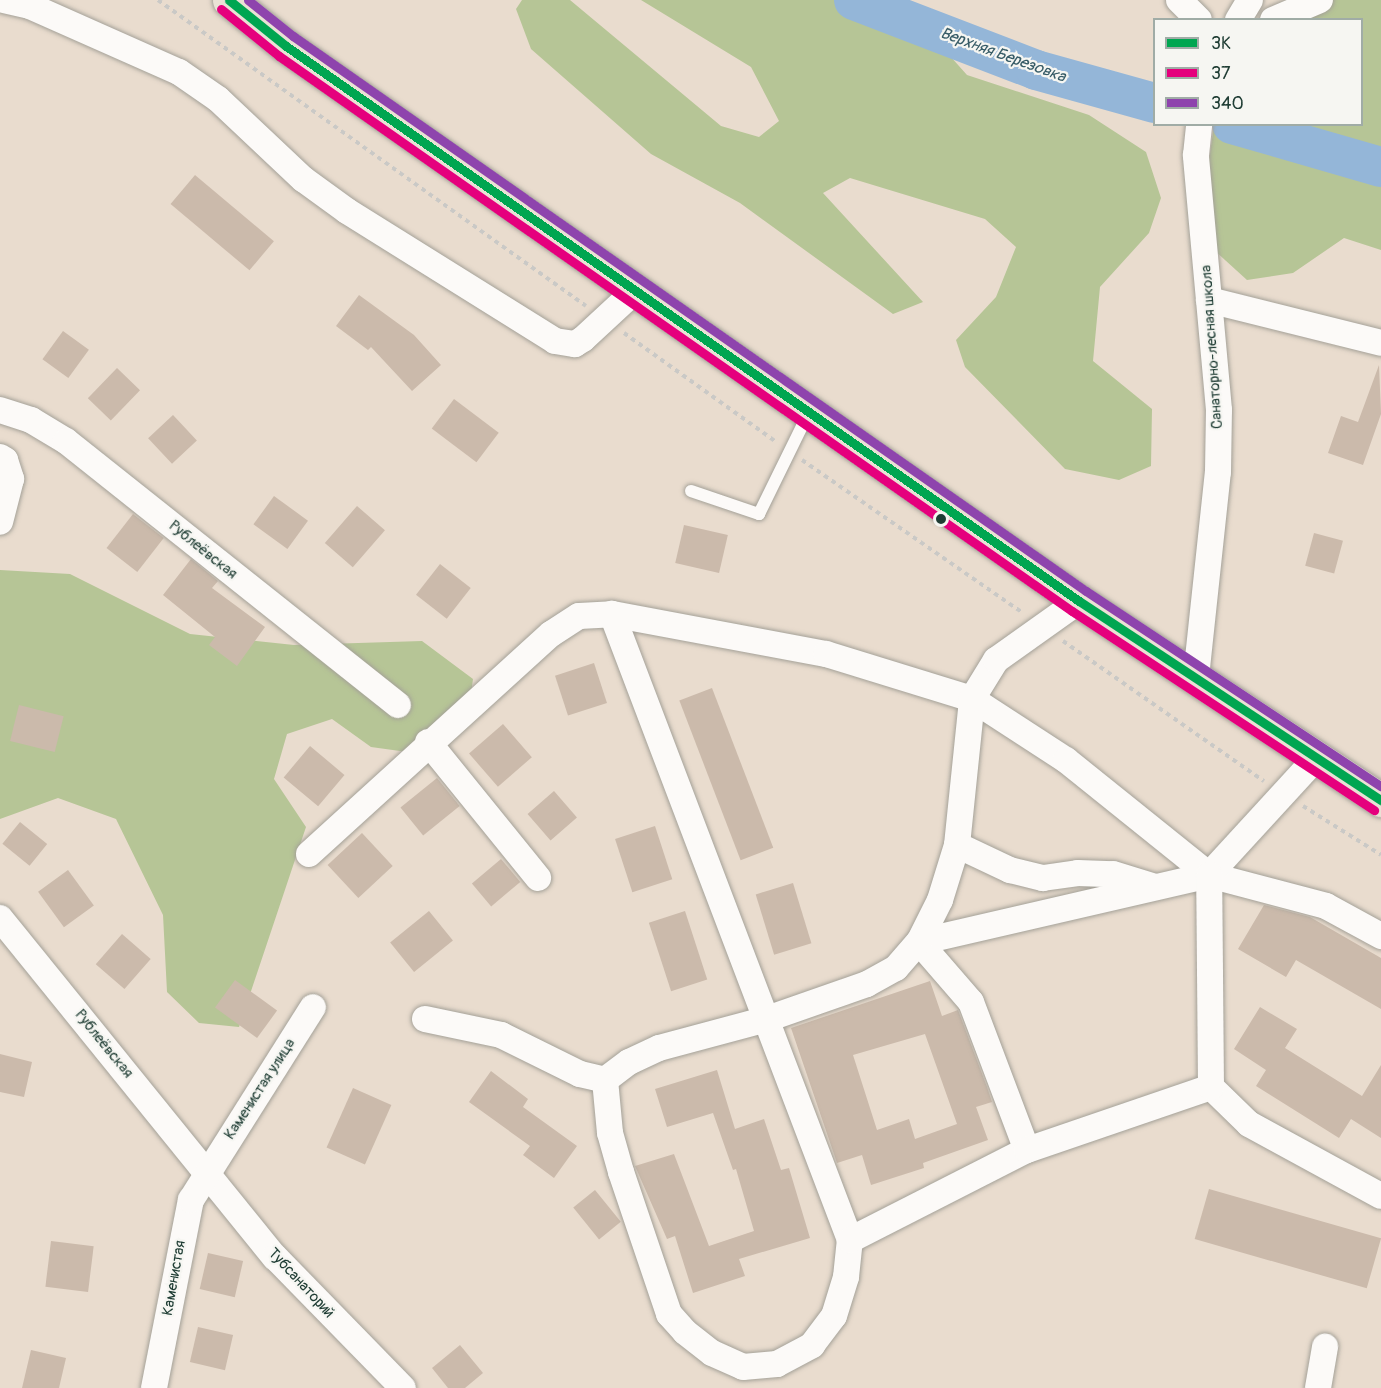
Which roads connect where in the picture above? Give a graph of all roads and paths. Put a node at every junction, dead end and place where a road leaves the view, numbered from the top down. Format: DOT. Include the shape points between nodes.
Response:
graph roads {
  1 [pos="4,0"];
  2 [pos="158,0"];
  3 [pos="229,0"];
  4 [pos="1179,0"];
  5 [pos="1250,0"];
  6 [pos="1320,0"];
  7 [pos="1197,18"];
  8 [pos="1239,18"];
  9 [pos="1278,18"];
  10 [pos="1199,126"];
  11 [pos="637,289"];
  12 [pos="1209,300"];
  13 [pos="604,319"];
  14 [pos="1381,343"];
  15 [pos="0,410"];
  16 [pos="809,411"];
  17 [pos="790,451"];
  18 [pos="0,457"];
  19 [pos="691,491"];
  20 [pos="0,522"];
  21 [pos="1079,601"];
  22 [pos="612,614"];
  23 [pos="1041,626"];
  24 [pos="1196,676"];
  25 [pos="972,699"];
  26 [pos="398,705"];
  27 [pos="428,742"];
  28 [pos="1317,757"];
  29 [pos="1283,794"];
  30 [pos="1381,800"];
  31 [pos="957,844"];
  32 [pos="309,854"];
  33 [pos="1381,855"];
  34 [pos="1209,875"];
  35 [pos="537,878"];
  36 [pos="1156,887"];
  37 [pos="0,918"];
  38 [pos="1381,936"];
  39 [pos="919,942"];
  40 [pos="313,1007"];
  41 [pos="767,1019"];
  42 [pos="425,1020"];
  43 [pos="605,1080"];
  44 [pos="1211,1087"];
  45 [pos="1027,1150"];
  46 [pos="207,1172"];
  47 [pos="1381,1196"];
  48 [pos="850,1240"];
  49 [pos="1325,1347"];
  50 [pos="154,1388"];
  51 [pos="403,1388"];
  52 [pos="1318,1388"];
  1 -- 13 [label="street" via="30,6 179,72 218,99 303,179 338,205 555,341 574,344"];
  2 -- 13 [label="path"];
  3 -- 11 [label="main road" via="286,46"];
  4 -- 7 [label="street"];
  5 -- 8 [label="street"];
  6 -- 9 [label="street"];
  10 -- 12 [label="street, Санаторно-лесная школа" via="1196,155"];
  11 -- 13 [label="street"];
  11 -- 16 [label="main road"];
  12 -- 14 [label="street"];
  12 -- 24 [label="street, Санаторно-лесная школа" via="1219,410 1218,472"];
  13 -- 17 [label="path"];
  15 -- 26 [label="street, Рублеёвская" via="31,420 66,441"];
  16 -- 17 [label="lane"];
  16 -- 21 [label="main road"];
  17 -- 19 [label="lane" via="759,514"];
  17 -- 23 [label="path"];
  18 -- 20 [label="street" via="5,460 11,478"];
  21 -- 23 [label="street"];
  21 -- 24 [label="main road"];
  22 -- 25 [label="street" via="826,654"];
  22 -- 27 [label="street" via="579,616 551,634"];
  22 -- 41 [label="street"];
  23 -- 25 [label="street" via="996,660"];
  23 -- 29 [label="path"];
  24 -- 28 [label="main road"];
  25 -- 31 [label="street"];
  25 -- 34 [label="street" via="1066,760"];
  27 -- 32 [label="street"];
  27 -- 35 [label="street"];
  28 -- 29 [label="street"];
  28 -- 30 [label="main road"];
  29 -- 33 [label="path"];
  29 -- 34 [label="street"];
  31 -- 36 [label="street" via="1010,870 1043,878 1113,874"];
  31 -- 39 [label="street" via="940,900"];
  34 -- 36 [label="street"];
  34 -- 38 [label="street" via="1326,906"];
  34 -- 44 [label="street"];
  36 -- 39 [label="street"];
  37 -- 46 [label="street, Рублеёвская"];
  39 -- 41 [label="street" via="896,968 867,984"];
  39 -- 45 [label="street" via="971,1002"];
  40 -- 46 [label="street, Каменистая улица"];
  41 -- 43 [label="street" via="659,1048 629,1062"];
  41 -- 48 [label="street"];
  42 -- 43 [label="street" via="501,1035 580,1074"];
  43 -- 48 [label="street" via="610,1133 669,1314 712,1353 743,1367 777,1364 813,1345 834,1316 846,1277"];
  44 -- 45 [label="street"];
  44 -- 47 [label="street" via="1248,1124"];
  45 -- 48 [label="street"];
  46 -- 50 [label="street, Каменистая" via="191,1200 183,1232"];
  46 -- 51 [label="street, Тубсанаторий" via="275,1257"];
  49 -- 52 [label="street"];
}
